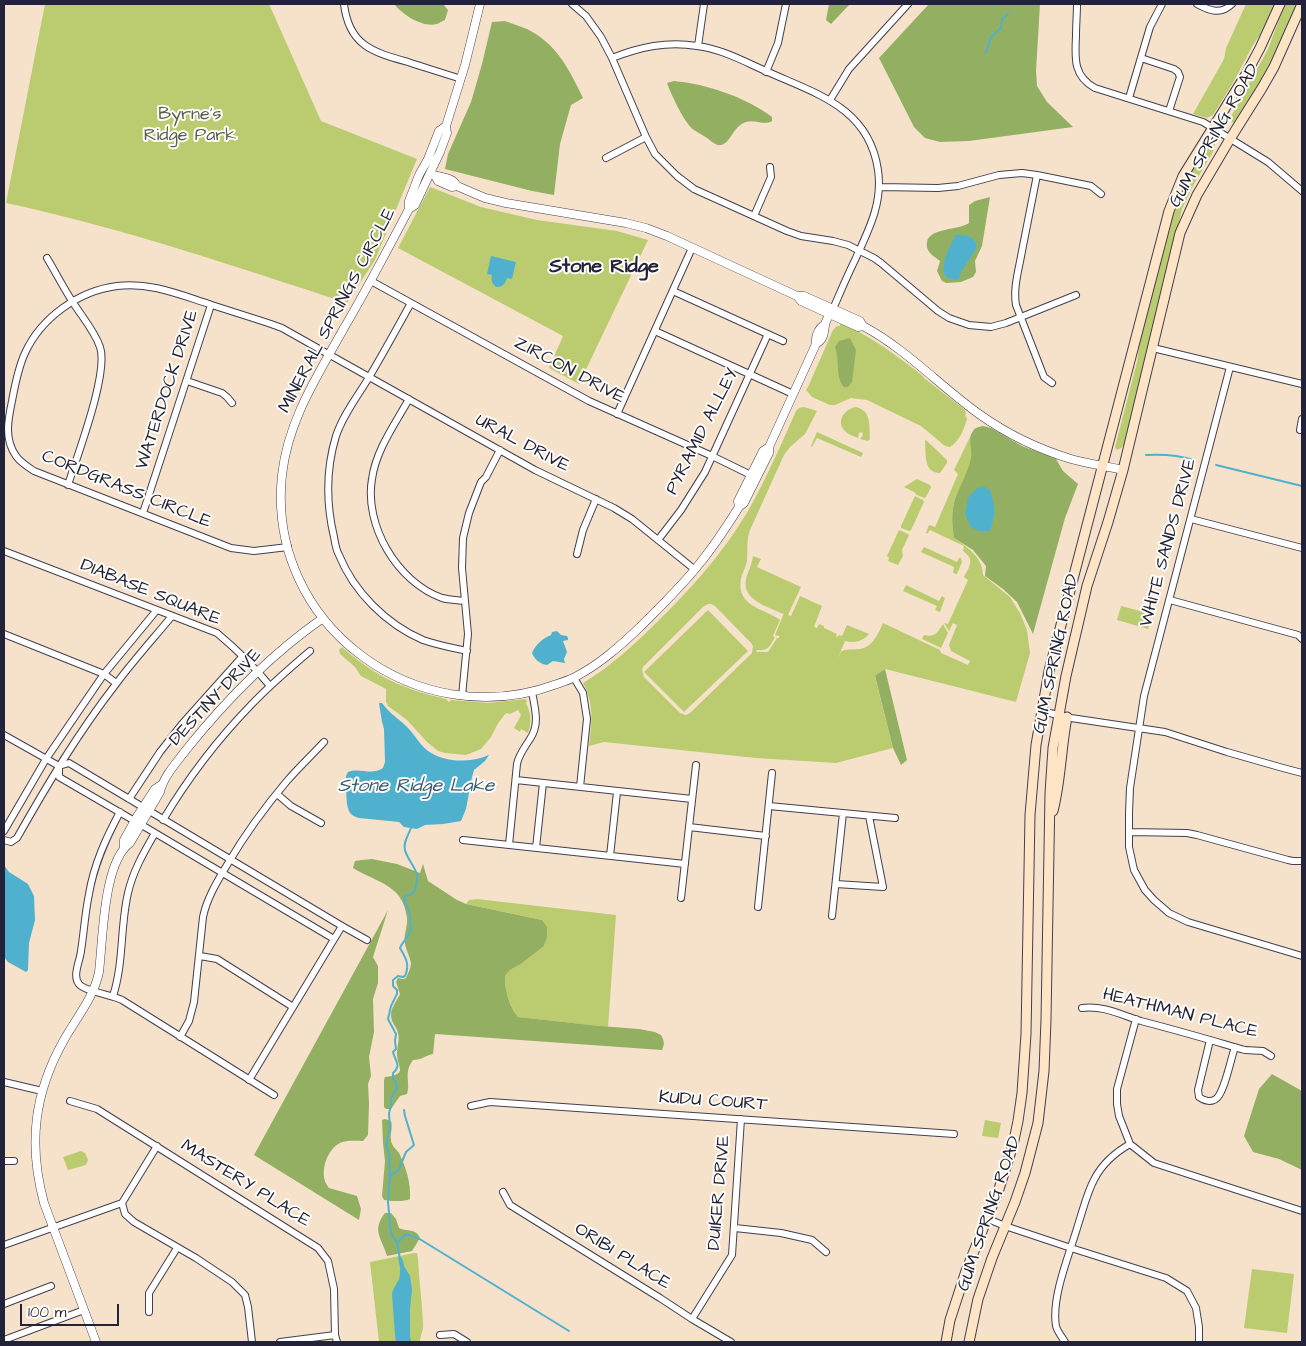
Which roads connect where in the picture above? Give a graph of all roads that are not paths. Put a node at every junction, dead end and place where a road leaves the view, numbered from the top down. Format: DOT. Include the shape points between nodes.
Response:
graph roads {
  1 [pos="344,4"];
  2 [pos="480,4"];
  3 [pos="572,4"];
  4 [pos="704,4"];
  5 [pos="786,4"];
  6 [pos="908,4"];
  7 [pos="1077,4"];
  8 [pos="1162,4"];
  9 [pos="1197,4"];
  10 [pos="1232,4"];
  11 [pos="1280,4"];
  12 [pos="1302,4"];
  13 [pos="698,46"];
  14 [pos="612,58"];
  15 [pos="1141,58"];
  16 [pos="766,72"];
  17 [pos="461,78"];
  18 [pos="1129,98"];
  19 [pos="830,100"];
  20 [pos="1169,111"];
  21 [pos="446,126"];
  22 [pos="1214,128"];
  23 [pos="646,137"];
  24 [pos="1230,139"];
  25 [pos="606,158"];
  26 [pos="770,167"];
  27 [pos="422,170"];
  28 [pos="433,175"];
  29 [pos="1037,175"];
  30 [pos="880,187"];
  31 [pos="1302,191"];
  32 [pos="1101,194"];
  33 [pos="409,209"];
  34 [pos="754,216"];
  35 [pos="692,248"];
  36 [pos="859,251"];
  37 [pos="47,258"];
  38 [pos="371,281"];
  39 [pos="673,291"];
  40 [pos="1076,295"];
  41 [pos="72,302"];
  42 [pos="411,303"];
  43 [pos="211,305"];
  44 [pos="831,311"];
  45 [pos="1021,317"];
  46 [pos="656,331"];
  47 [pos="768,334"];
  48 [pos="783,341"];
  49 [pos="1154,348"];
  50 [pos="329,355"];
  51 [pos="1230,367"];
  52 [pos="750,374"];
  53 [pos="369,378"];
  54 [pos="187,381"];
  55 [pos="1052,383"];
  56 [pos="1302,384"];
  57 [pos="793,394"];
  58 [pos="409,399"];
  59 [pos="232,403"];
  60 [pos="617,414"];
  61 [pos="1302,418"];
  62 [pos="1300,430"];
  63 [pos="500,450"];
  64 [pos="712,456"];
  65 [pos="1102,465"];
  66 [pos="1123,470"];
  67 [pos="754,477"];
  68 [pos="68,485"];
  69 [pos="596,499"];
  70 [pos="143,513"];
  71 [pos="1191,519"];
  72 [pos="658,540"];
  73 [pos="288,547"];
  74 [pos="1302,548"];
  75 [pos="4,551"];
  76 [pos="577,554"];
  77 [pos="694,569"];
  78 [pos="1170,600"];
  79 [pos="465,601"];
  80 [pos="156,611"];
  81 [pos="172,616"];
  82 [pos="323,618"];
  83 [pos="4,634"];
  84 [pos="1302,639"];
  85 [pos="310,651"];
  86 [pos="467,651"];
  87 [pos="242,657"];
  88 [pos="258,670"];
  89 [pos="104,674"];
  90 [pos="574,678"];
  91 [pos="116,683"];
  92 [pos="270,686"];
  93 [pos="532,692"];
  94 [pos="462,696"];
  95 [pos="1041,711"];
  96 [pos="1063,716"];
  97 [pos="1139,728"];
  98 [pos="4,735"];
  99 [pos="324,742"];
  100 [pos="46,759"];
  101 [pos="696,765"];
  102 [pos="59,766"];
  103 [pos="1302,772"];
  104 [pos="772,773"];
  105 [pos="516,780"];
  106 [pos="543,783"];
  107 [pos="580,787"];
  108 [pos="617,792"];
  109 [pos="277,794"];
  110 [pos="129,799"];
  111 [pos="692,799"];
  112 [pos="769,806"];
  113 [pos="146,810"];
  114 [pos="120,812"];
  115 [pos="843,813"];
  116 [pos="869,816"];
  117 [pos="894,818"];
  118 [pos="163,820"];
  119 [pos="138,823"];
  120 [pos="322,823"];
  121 [pos="689,827"];
  122 [pos="4,831"];
  123 [pos="1129,832"];
  124 [pos="155,833"];
  125 [pos="766,836"];
  126 [pos="4,840"];
  127 [pos="464,840"];
  128 [pos="509,845"];
  129 [pos="536,848"];
  130 [pos="610,856"];
  131 [pos="230,859"];
  132 [pos="1302,861"];
  133 [pos="685,864"];
  134 [pos="222,873"];
  135 [pos="836,884"];
  136 [pos="681,898"];
  137 [pos="758,906"];
  138 [pos="832,916"];
  139 [pos="342,926"];
  140 [pos="334,939"];
  141 [pos="366,940"];
  142 [pos="200,956"];
  143 [pos="1302,956"];
  144 [pos="93,991"];
  145 [pos="113,996"];
  146 [pos="293,1007"];
  147 [pos="1082,1008"];
  148 [pos="1136,1019"];
  149 [pos="180,1037"];
  150 [pos="1210,1040"];
  151 [pos="1235,1047"];
  152 [pos="1270,1056"];
  153 [pos="250,1080"];
  154 [pos="4,1082"];
  155 [pos="42,1091"];
  156 [pos="274,1095"];
  157 [pos="70,1101"];
  158 [pos="471,1106"];
  159 [pos="741,1119"];
  160 [pos="954,1134"];
  161 [pos="1130,1144"];
  162 [pos="157,1146"];
  163 [pos="14,1160"];
  164 [pos="4,1161"];
  165 [pos="504,1192"];
  166 [pos="122,1203"];
  167 [pos="1302,1210"];
  168 [pos="988,1219"];
  169 [pos="1005,1226"];
  170 [pos="53,1227"];
  171 [pos="735,1228"];
  172 [pos="4,1245"];
  173 [pos="177,1248"];
  174 [pos="1071,1248"];
  175 [pos="826,1252"];
  176 [pos="51,1286"];
  177 [pos="4,1304"];
  178 [pos="84,1310"];
  179 [pos="149,1312"];
  180 [pos="692,1319"];
  181 [pos="440,1335"];
  182 [pos="336,1339"];
  183 [pos="4,1340"];
  184 [pos="96,1342"];
  185 [pos="252,1342"];
  186 [pos="280,1342"];
  187 [pos="467,1342"];
  188 [pos="731,1342"];
  189 [pos="946,1342"];
  190 [pos="969,1342"];
  191 [pos="1065,1342"];
  192 [pos="1198,1342"];
  1 -- 17 [label="street" via="352,30 366,47"];
  2 -- 17 [label="street"];
  3 -- 14 [label="street" via="594,26"];
  4 -- 13 [label="street"];
  5 -- 16 [label="street" via="778,43"];
  6 -- 19 [label="street" via="849,70"];
  7 -- 18 [label="street" via="1075,59 1081,76 1095,88"];
  8 -- 15 [label="street" via="1150,27"];
  9 -- 10 [label="street" via="1216,12"];
  11 -- 22 [label="main road, GUM SPRING ROAD" via="1260,48"];
  12 -- 24 [label="main road, GUM SPRING ROAD" via="1274,67"];
  13 -- 14 [label="street" via="643,47"];
  13 -- 16 [label="street" via="722,52"];
  14 -- 23 [label="street"];
  15 -- 18 [label="street"];
  15 -- 20 [label="street" via="1178,72 1180,77"];
  16 -- 19 [label="street"];
  17 -- 21 [label="street"];
  18 -- 20 [label="street"];
  19 -- 30 [label="street" via="850,115 865,134 875,157"];
  20 -- 22 [label="street"];
  21 -- 27 [label="street, MINERAL SPRINGS CIRCLE" via="439,131"];
  21 -- 28 [label="street, MINERAL SPRINGS CIRCLE" via="446,137"];
  22 -- 24 [label="street"];
  22 -- 65 [label="main road, GUM SPRING ROAD" via="1183,176 1169,211"];
  23 -- 25 [label="street"];
  23 -- 34 [label="street" via="666,166 694,189"];
  24 -- 31 [label="street" via="1268,162"];
  24 -- 49 [label="main road, GUM SPRING ROAD" via="1197,195 1180,233"];
  26 -- 34 [label="street" via="771,176"];
  27 -- 28 [label="street"];
  27 -- 33 [label="street, MINERAL SPRINGS CIRCLE" via="408,201"];
  28 -- 33 [label="street, MINERAL SPRINGS CIRCLE" via="415,205"];
  28 -- 35 [label="street" via="506,203 635,225"];
  29 -- 30 [label="street" via="999,175 938,188"];
  29 -- 32 [label="street" via="1091,186"];
  29 -- 45 [label="street" via="1015,293"];
  30 -- 36 [label="street" via="876,210"];
  33 -- 38 [label="street, MINERAL SPRINGS CIRCLE"];
  34 -- 36 [label="street" via="794,234 840,242"];
  35 -- 39 [label="street"];
  35 -- 44 [label="street" via="798,296 801,301"];
  36 -- 44 [label="street"];
  36 -- 45 [label="street" via="881,263 949,318 969,325 991,327"];
  37 -- 41 [label="street"];
  38 -- 42 [label="street, ZIRCON DRIVE"];
  38 -- 50 [label="street, MINERAL SPRINGS CIRCLE"];
  39 -- 46 [label="street"];
  39 -- 47 [label="street"];
  40 -- 45 [label="street"];
  41 -- 43 [label="street, CORDGRASS CIRCLE" via="103,289 143,285"];
  41 -- 68 [label="street" via="100,347 102,364 96,397"];
  41 -- 68 [label="street, CORDGRASS CIRCLE" via="40,329 24,354 7,425 9,440 17,457 34,471"];
  42 -- 53 [label="street"];
  42 -- 60 [label="street, ZIRCON DRIVE"];
  43 -- 50 [label="street, CORDGRASS CIRCLE" via="282,328"];
  43 -- 54 [label="street, WATERDOCK DRIVE"];
  44 -- 57 [label="street, MINERAL SPRINGS CIRCLE" via="815,338 816,344"];
  44 -- 65 [label="street" via="860,322 979,414 1014,436 1073,460"];
  45 -- 55 [label="street" via="1044,377"];
  46 -- 52 [label="street"];
  46 -- 60 [label="street"];
  47 -- 48 [label="street"];
  47 -- 52 [label="street, PYRAMID ALLEY"];
  49 -- 51 [label="street"];
  49 -- 66 [label="main road, GUM SPRING ROAD"];
  50 -- 53 [label="street, URAL DRIVE"];
  50 -- 73 [label="street, MINERAL SPRINGS CIRCLE" via="297,415 285,453 281,499"];
  51 -- 56 [label="street"];
  51 -- 71 [label="street, WHITE SANDS DRIVE"];
  52 -- 57 [label="street"];
  52 -- 64 [label="street, PYRAMID ALLEY"];
  53 -- 58 [label="street, URAL DRIVE"];
  53 -- 86 [label="street" via="337,433 330,461 328,503 338,555 367,600 385,617 423,640"];
  54 -- 59 [label="street" via="222,393"];
  54 -- 70 [label="street, WATERDOCK DRIVE"];
  57 -- 67 [label="street, MINERAL SPRINGS CIRCLE" via="769,447 763,451"];
  58 -- 63 [label="street, URAL DRIVE"];
  58 -- 79 [label="street" via="378,454 372,479 371,501 375,518 389,554 401,570 427,591 442,598"];
  60 -- 64 [label="street, ZIRCON DRIVE"];
  61 -- 62 [label="street"];
  63 -- 69 [label="street, URAL DRIVE"];
  63 -- 79 [label="street" via="481,482 463,538"];
  64 -- 67 [label="street, ZIRCON DRIVE"];
  64 -- 72 [label="street, PYRAMID ALLEY" via="681,510"];
  65 -- 66 [label="street"];
  65 -- 95 [label="main road, GUM SPRING ROAD"];
  66 -- 96 [label="main road, GUM SPRING ROAD" via="1086,586"];
  67 -- 77 [label="street, MINERAL SPRINGS CIRCLE" via="714,544"];
  68 -- 70 [label="street, CORDGRASS CIRCLE"];
  69 -- 72 [label="street, URAL DRIVE" via="632,519"];
  69 -- 76 [label="street"];
  70 -- 73 [label="street, CORDGRASS CIRCLE" via="231,548 254,551"];
  71 -- 74 [label="street"];
  71 -- 78 [label="street, WHITE SANDS DRIVE"];
  72 -- 77 [label="street, URAL DRIVE"];
  73 -- 82 [label="street, MINERAL SPRINGS CIRCLE" via="301,581"];
  75 -- 80 [label="street, DIABASE SQUARE"];
  77 -- 90 [label="street, MINERAL SPRINGS CIRCLE" via="616,650"];
  78 -- 84 [label="street" via="1298,635"];
  78 -- 97 [label="street, WHITE SANDS DRIVE" via="1147,684"];
  79 -- 86 [label="street"];
  80 -- 81 [label="street, DIABASE SQUARE"];
  80 -- 89 [label="street"];
  81 -- 87 [label="street, DIABASE SQUARE" via="217,633"];
  81 -- 91 [label="street"];
  82 -- 88 [label="street, DESTINY DRIVE"];
  82 -- 94 [label="street, MINERAL SPRINGS CIRCLE" via="359,655 386,673 429,690"];
  83 -- 89 [label="street"];
  85 -- 92 [label="street"];
  86 -- 94 [label="street"];
  87 -- 88 [label="street, DIABASE SQUARE"];
  87 -- 110 [label="street" via="182,724"];
  88 -- 92 [label="street, DIABASE SQUARE"];
  88 -- 113 [label="street, DESTINY DRIVE" via="179,759 161,786 155,789"];
  89 -- 91 [label="street"];
  89 -- 100 [label="street"];
  90 -- 93 [label="street, MINERAL SPRINGS CIRCLE"];
  90 -- 107 [label="street" via="582,693 587,719"];
  91 -- 102 [label="street"];
  92 -- 118 [label="street" via="195,770"];
  93 -- 94 [label="street, MINERAL SPRINGS CIRCLE" via="503,697"];
  93 -- 105 [label="street" via="536,726 520,755"];
  95 -- 96 [label="street"];
  95 -- 168 [label="main road, GUM SPRING ROAD" via="1030,815 1022,1093 1012,1145"];
  96 -- 97 [label="street"];
  96 -- 169 [label="main road, GUM SPRING ROAD" via="1053,748 1050,793 1046,1020 1041,1100 1025,1173"];
  97 -- 103 [label="street" via="1165,732"];
  97 -- 123 [label="street, WHITE SANDS DRIVE" via="1130,788"];
  98 -- 100 [label="street"];
  99 -- 109 [label="street"];
  100 -- 102 [label="street"];
  100 -- 122 [label="street"];
  101 -- 111 [label="street"];
  102 -- 110 [label="street" via="69,763"];
  102 -- 114 [label="street" via="59,777"];
  102 -- 126 [label="street" via="16,838 11,842"];
  104 -- 112 [label="street"];
  105 -- 106 [label="street"];
  105 -- 128 [label="street"];
  106 -- 107 [label="street"];
  106 -- 129 [label="street"];
  107 -- 108 [label="street"];
  108 -- 111 [label="street"];
  108 -- 130 [label="street"];
  109 -- 120 [label="street" via="291,806"];
  109 -- 131 [label="street"];
  110 -- 113 [label="street"];
  111 -- 121 [label="street"];
  112 -- 115 [label="street"];
  112 -- 125 [label="street"];
  113 -- 118 [label="street"];
  113 -- 119 [label="street, DESTINY DRIVE"];
  114 -- 119 [label="street"];
  114 -- 144 [label="street" via="95,868 76,977 78,984"];
  115 -- 116 [label="street"];
  115 -- 135 [label="street"];
  116 -- 117 [label="street"];
  116 -- 135 [label="street" via="883,887"];
  118 -- 131 [label="street"];
  119 -- 124 [label="street"];
  119 -- 144 [label="street, DESTINY DRIVE" via="124,840 108,893 99,972"];
  121 -- 125 [label="street"];
  121 -- 133 [label="street"];
  123 -- 132 [label="street" via="1187,833"];
  123 -- 143 [label="street, WHITE SANDS DRIVE" via="1134,870 1145,890 1169,913 1188,922"];
  124 -- 134 [label="street"];
  124 -- 145 [label="street" via="128,892"];
  125 -- 137 [label="street"];
  127 -- 128 [label="street"];
  128 -- 129 [label="street"];
  129 -- 130 [label="street"];
  130 -- 133 [label="street"];
  131 -- 134 [label="street"];
  131 -- 139 [label="street"];
  133 -- 136 [label="street"];
  134 -- 140 [label="street"];
  134 -- 142 [label="street" via="206,904"];
  135 -- 138 [label="street"];
  139 -- 140 [label="street"];
  139 -- 141 [label="street"];
  140 -- 146 [label="street"];
  142 -- 146 [label="street" via="217,959"];
  142 -- 149 [label="street" via="193,1009"];
  144 -- 145 [label="street"];
  144 -- 155 [label="street, DESTINY DRIVE" via="59,1050"];
  145 -- 149 [label="street"];
  146 -- 153 [label="street"];
  147 -- 148 [label="street, HEATHMAN PLACE" via="1103,1008"];
  148 -- 150 [label="street, HEATHMAN PLACE"];
  148 -- 161 [label="street" via="1117,1089 1119,1116"];
  149 -- 153 [label="street"];
  150 -- 151 [label="street, HEATHMAN PLACE"];
  150 -- 151 [label="street" via="1198,1090 1204,1101 1217,1099 1222,1091"];
  151 -- 152 [label="street, HEATHMAN PLACE" via="1263,1051"];
  153 -- 156 [label="street"];
  154 -- 155 [label="street"];
  155 -- 170 [label="street, DESTINY DRIVE" via="36,1130 36,1167"];
  157 -- 162 [label="street, MASTERY PLACE" via="97,1109"];
  158 -- 159 [label="street, KUDU COURT" via="490,1102"];
  159 -- 160 [label="street, KUDU COURT"];
  159 -- 171 [label="street, DUIKER DRIVE"];
  161 -- 167 [label="street" via="1154,1163 1172,1170"];
  161 -- 174 [label="street" via="1117,1152 1095,1178"];
  162 -- 166 [label="street"];
  162 -- 182 [label="street, MASTERY PLACE" via="318,1248 328,1261 334,1288"];
  163 -- 164 [label="street"];
  165 -- 180 [label="street, ORIBI PLACE" via="510,1205"];
  166 -- 170 [label="street"];
  166 -- 173 [label="street" via="125,1214 134,1222"];
  168 -- 169 [label="street"];
  168 -- 189 [label="main road, GUM SPRING ROAD" via="966,1271"];
  169 -- 174 [label="street"];
  169 -- 190 [label="main road, GUM SPRING ROAD" via="980,1293"];
  170 -- 172 [label="street"];
  170 -- 178 [label="street, DESTINY DRIVE"];
  171 -- 175 [label="street" via="781,1232 812,1240"];
  171 -- 180 [label="street, DUIKER DRIVE" via="732,1255"];
  173 -- 179 [label="street" via="148,1293"];
  173 -- 185 [label="street" via="232,1282 245,1295"];
  174 -- 191 [label="street" via="1055,1312 1056,1327"];
  174 -- 192 [label="street" via="1166,1278 1187,1291 1196,1308"];
  176 -- 177 [label="street"];
  178 -- 183 [label="street"];
  178 -- 184 [label="street, DESTINY DRIVE"];
  180 -- 188 [label="street, ORIBI PLACE"];
  181 -- 187 [label="street" via="454,1334"];
  182 -- 186 [label="street"];
}
